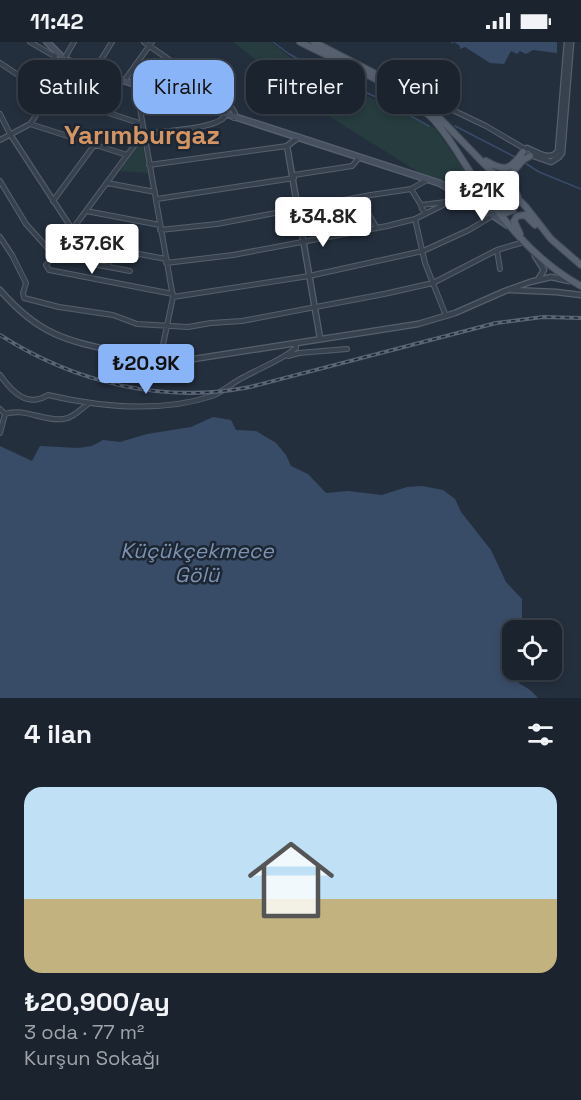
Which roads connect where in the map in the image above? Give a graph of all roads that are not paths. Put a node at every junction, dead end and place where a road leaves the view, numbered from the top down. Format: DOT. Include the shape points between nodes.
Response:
graph roads {
  1 [pos="30,42"];
  2 [pos="47,42"];
  3 [pos="74,42"];
  4 [pos="112,42"];
  5 [pos="144,42"];
  6 [pos="300,42"];
  7 [pos="314,42"];
  8 [pos="569,42"];
  9 [pos="150,44"];
  10 [pos="56,54"];
  11 [pos="64,59"];
  12 [pos="54,60"];
  13 [pos="101,60"];
  14 [pos="0,63"];
  15 [pos="18,75"];
  16 [pos="377,75"];
  17 [pos="121,81"];
  18 [pos="124,82"];
  19 [pos="133,85"];
  20 [pos="460,113"];
  21 [pos="0,114"];
  22 [pos="37,114"];
  23 [pos="112,114"];
  24 [pos="140,114"];
  25 [pos="223,114"];
  26 [pos="436,114"];
  27 [pos="226,115"];
  28 [pos="234,118"];
  29 [pos="30,124"];
  30 [pos="142,124"];
  31 [pos="10,134"];
  32 [pos="143,134"];
  33 [pos="299,137"];
  34 [pos="0,140"];
  35 [pos="95,144"];
  36 [pos="287,146"];
  37 [pos="528,153"];
  38 [pos="127,154"];
  39 [pos="479,157"];
  40 [pos="359,158"];
  41 [pos="149,165"];
  42 [pos="486,166"];
  43 [pos="294,176"];
  44 [pos="475,179"];
  45 [pos="427,180"];
  46 [pos="0,181"];
  47 [pos="107,183"];
  48 [pos="411,189"];
  49 [pos="482,190"];
  50 [pos="155,192"];
  51 [pos="459,193"];
  52 [pos="363,197"];
  53 [pos="467,198"];
  54 [pos="157,199"];
  55 [pos="53,201"];
  56 [pos="519,201"];
  57 [pos="449,202"];
  58 [pos="421,205"];
  59 [pos="298,209"];
  60 [pos="86,212"];
  61 [pos="426,213"];
  62 [pos="493,215"];
  63 [pos="415,219"];
  64 [pos="511,227"];
  65 [pos="160,228"];
  66 [pos="377,228"];
  67 [pos="72,229"];
  68 [pos="0,237"];
  69 [pos="551,239"];
  70 [pos="64,240"];
  71 [pos="304,241"];
  72 [pos="524,242"];
  73 [pos="80,243"];
  74 [pos="95,246"];
  75 [pos="112,249"];
  76 [pos="497,250"];
  77 [pos="423,251"];
  78 [pos="53,254"];
  79 [pos="79,257"];
  80 [pos="166,261"];
  81 [pos="581,265"];
  82 [pos="108,266"];
  83 [pos="501,269"];
  84 [pos="130,271"];
  85 [pos="309,276"];
  86 [pos="530,282"];
  87 [pos="434,283"];
  88 [pos="579,284"];
  89 [pos="0,290"];
  90 [pos="505,291"];
  91 [pos="173,295"];
  92 [pos="581,295"];
  93 [pos="314,307"];
  94 [pos="446,316"];
  95 [pos="166,326"];
  96 [pos="320,338"];
  97 [pos="295,343"];
  98 [pos="347,349"];
  99 [pos="284,357"];
  100 [pos="160,359"];
  101 [pos="0,375"];
  102 [pos="88,404"];
  103 [pos="0,410"];
  104 [pos="5,414"];
  105 [pos="0,434"];
  1 -- 10 [label="street"];
  2 -- 10 [label="main road"];
  3 -- 11 [label="street"];
  4 -- 13 [label="street"];
  5 -- 9 [label="street"];
  6 -- 44 [label="main road" via="417,105 442,129"];
  7 -- 16 [label="main road"];
  8 -- 37 [label="street" via="558,151 548,157"];
  9 -- 18 [label="street"];
  9 -- 28 [label="street" via="232,108"];
  10 -- 11 [label="main road"];
  10 -- 12 [label="street"];
  14 -- 15 [label="street"];
  17 -- 18 [label="main road"];
  18 -- 19 [label="main road"];
  20 -- 37 [label="street"];
  21 -- 31 [label="street"];
  22 -- 29 [label="street"];
  23 -- 30 [label="street"];
  24 -- 30 [label="street"];
  25 -- 27 [label="main road"];
  26 -- 39 [label="main road"];
  27 -- 28 [label="main road"];
  27 -- 32 [label="street" via="222,121 198,128"];
  28 -- 33 [label="main road"];
  29 -- 31 [label="street"];
  29 -- 35 [label="street"];
  30 -- 32 [label="street"];
  31 -- 34 [label="street"];
  31 -- 55 [label="street"];
  32 -- 38 [label="street"];
  32 -- 41 [label="street"];
  33 -- 36 [label="street"];
  33 -- 40 [label="main road"];
  35 -- 38 [label="street"];
  35 -- 55 [label="street"];
  36 -- 41 [label="street"];
  36 -- 43 [label="street"];
  37 -- 39 [label="main road" via="504,168"];
  37 -- 56 [label="main road" via="512,173"];
  38 -- 47 [label="street"];
  39 -- 42 [label="main road"];
  39 -- 44 [label="main road" via="467,151 462,154"];
  40 -- 43 [label="street" via="352,166"];
  40 -- 45 [label="main road"];
  41 -- 50 [label="street"];
  42 -- 49 [label="main road" via="514,202 513,210 504,212"];
  42 -- 56 [label="main road"];
  43 -- 54 [label="street"];
  43 -- 59 [label="street"];
  44 -- 49 [label="main road"];
  44 -- 53 [label="main road" via="479,196"];
  45 -- 48 [label="street"];
  45 -- 51 [label="main road"];
  46 -- 78 [label="street" via="26,224"];
  47 -- 50 [label="street"];
  47 -- 60 [label="street"];
  48 -- 52 [label="street"];
  48 -- 58 [label="street"];
  49 -- 64 [label="main road"];
  50 -- 54 [label="street"];
  51 -- 53 [label="main road"];
  51 -- 57 [label="street"];
  52 -- 59 [label="street"];
  52 -- 66 [label="street"];
  53 -- 62 [label="main road"];
  54 -- 65 [label="street"];
  55 -- 67 [label="street"];
  56 -- 69 [label="main road"];
  57 -- 58 [label="street"];
  57 -- 61 [label="street"];
  58 -- 61 [label="street"];
  59 -- 65 [label="street" via="217,224"];
  59 -- 71 [label="street"];
  60 -- 65 [label="street"];
  60 -- 67 [label="street"];
  61 -- 63 [label="street"];
  62 -- 64 [label="main road"];
  62 -- 77 [label="street"];
  63 -- 66 [label="street"];
  63 -- 77 [label="street"];
  64 -- 72 [label="main road"];
  65 -- 80 [label="street"];
  66 -- 71 [label="street"];
  67 -- 70 [label="street"];
  68 -- 95 [label="street" via="26,283 24,298 113,315 137,324"];
  69 -- 72 [label="main road" via="522,214 514,221"];
  69 -- 81 [label="main road"];
  70 -- 73 [label="street"];
  70 -- 78 [label="street"];
  71 -- 80 [label="street" via="233,255"];
  71 -- 85 [label="street"];
  72 -- 76 [label="street"];
  72 -- 86 [label="street" via="544,270 541,277"];
  72 -- 88 [label="main road"];
  73 -- 74 [label="street"];
  73 -- 79 [label="street"];
  74 -- 75 [label="street"];
  74 -- 82 [label="street" via="93,264"];
  75 -- 80 [label="street"];
  75 -- 82 [label="street"];
  76 -- 83 [label="street"];
  76 -- 87 [label="street"];
  77 -- 85 [label="street"];
  77 -- 87 [label="street"];
  78 -- 91 [label="street" via="46,265 49,270"];
  80 -- 91 [label="street"];
  82 -- 84 [label="street"];
  85 -- 91 [label="street"];
  85 -- 93 [label="street"];
  86 -- 88 [label="street" via="551,277"];
  86 -- 90 [label="street"];
  87 -- 93 [label="street"];
  87 -- 94 [label="street"];
  89 -- 100 [label="street" via="23,315 57,335 86,345"];
  90 -- 92 [label="street"];
  90 -- 94 [label="street"];
  91 -- 95 [label="street"];
  93 -- 95 [label="street" via="242,321"];
  93 -- 96 [label="street"];
  94 -- 96 [label="street" via="418,324"];
  95 -- 100 [label="street"];
  96 -- 97 [label="street"];
  97 -- 99 [label="street" via="296,348"];
  97 -- 100 [label="street" via="187,360"];
  98 -- 99 [label="street"];
  99 -- 102 [label="street" via="214,396 140,407"];
  101 -- 102 [label="street" via="8,387 33,401 48,395"];
  102 -- 104 [label="street" via="62,420 13,411"];
  103 -- 104 [label="street"];
  104 -- 105 [label="street"];
}
